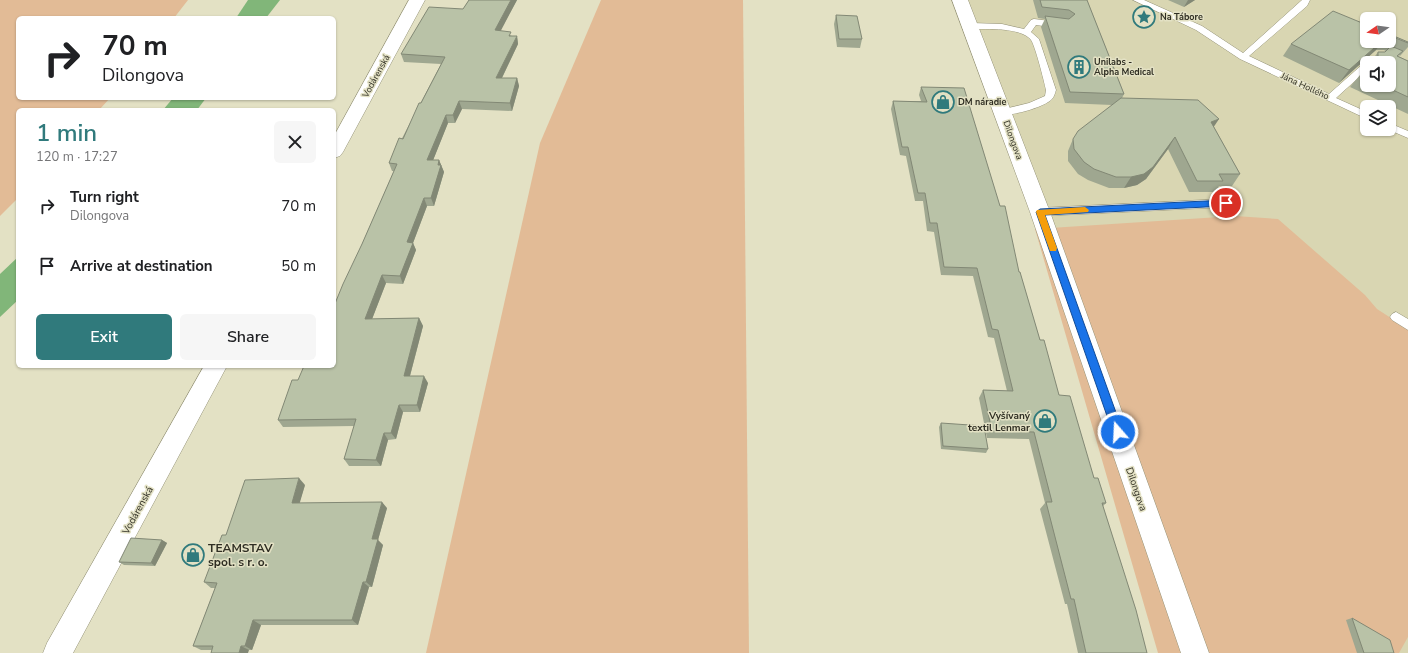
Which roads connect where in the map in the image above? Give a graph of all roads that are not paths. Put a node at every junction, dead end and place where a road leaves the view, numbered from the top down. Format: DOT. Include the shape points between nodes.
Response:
graph roads {
  1 [pos="417,0"];
  2 [pos="960,0"];
  3 [pos="1137,0"];
  4 [pos="1306,0"];
  5 [pos="971,26"];
  6 [pos="1065,26"];
  7 [pos="1026,32"];
  8 [pos="1243,57"];
  9 [pos="1360,71"];
  10 [pos="1330,98"];
  11 [pos="1003,112"];
  12 [pos="1360,113"];
  13 [pos="1396,129"];
  14 [pos="1408,135"];
  15 [pos="336,148"];
  16 [pos="1226,203"];
  17 [pos="1040,212"];
  18 [pos="1396,317"];
  19 [pos="1408,326"];
  20 [pos="215,368"];
  21 [pos="57,653"];
  22 [pos="1195,653"];
  1 -- 15 [label="street, Vodárenská"];
  2 -- 5 [label="street, Dilongova"];
  3 -- 8 [label="lane, Jána Hollého" via="1198,28"];
  4 -- 8 [label="lane"];
  5 -- 7 [label="lane" via="1002,27"];
  5 -- 11 [label="street, Dilongova"];
  6 -- 7 [label="lane" via="1034,22"];
  7 -- 11 [label="lane" via="1035,39 1051,90 1049,97 1032,106"];
  8 -- 10 [label="lane, Jána Hollého"];
  9 -- 10 [label="lane"];
  10 -- 12 [label="lane, Jána Hollého"];
  11 -- 17 [label="street, Dilongova"];
  13 -- 14 [label="lane"];
  16 -- 17 [label="lane"];
  17 -- 22 [label="street, Dilongova"];
  18 -- 19 [label="lane"];
  20 -- 21 [label="street, Vodárenská"];
}
